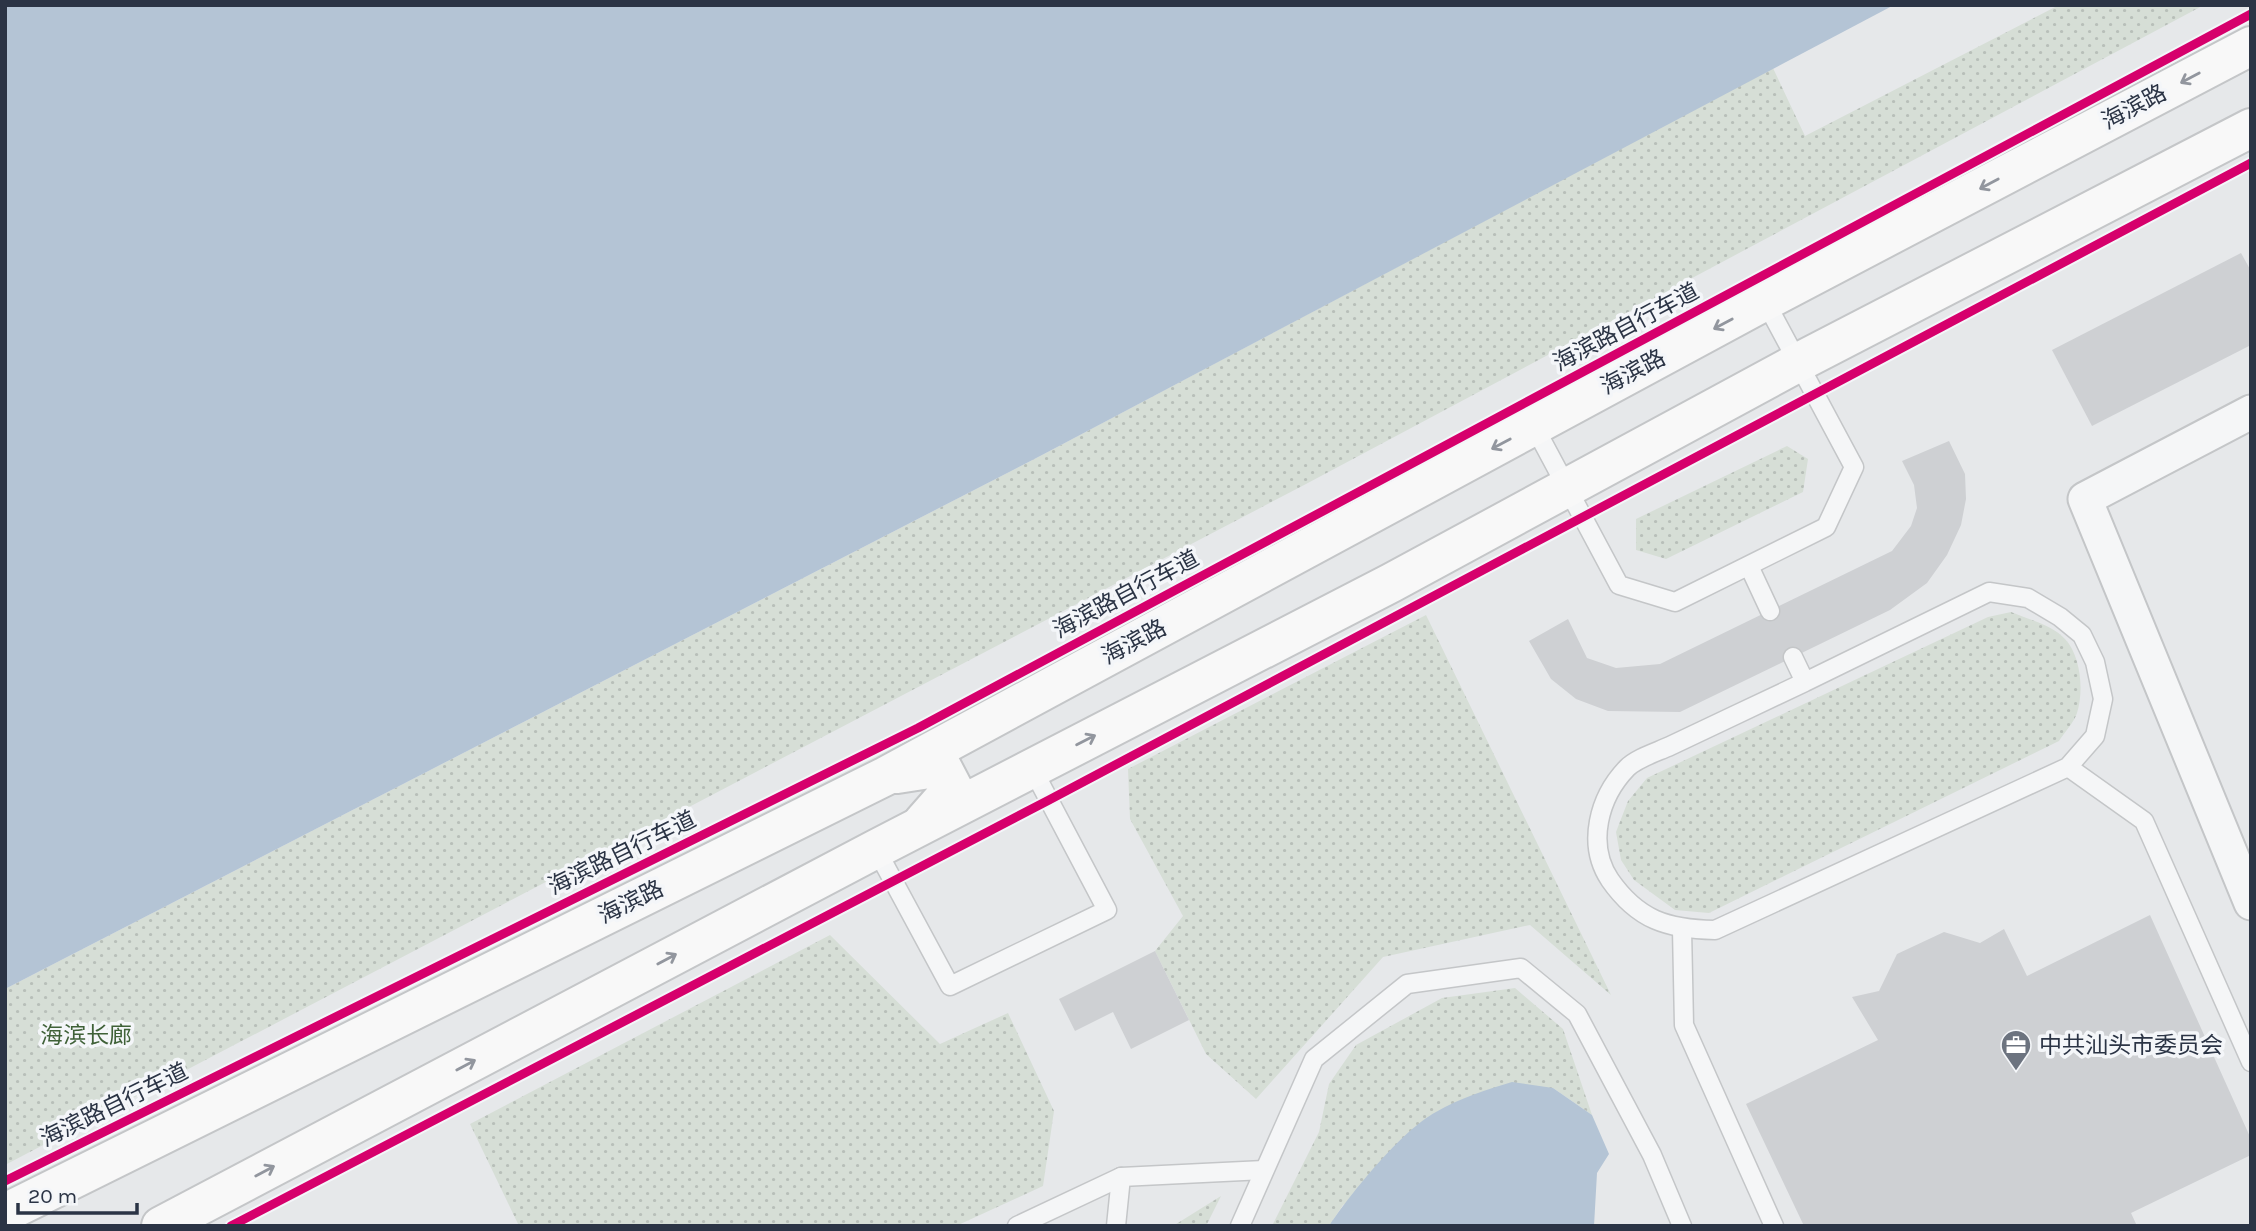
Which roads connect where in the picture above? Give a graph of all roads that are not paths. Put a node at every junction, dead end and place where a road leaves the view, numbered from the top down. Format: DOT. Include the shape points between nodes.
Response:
graph roads {
  1 [pos="2251,46"];
  2 [pos="2251,128"];
  3 [pos="1765,301"];
  4 [pos="1799,362"];
  5 [pos="2251,412"];
  6 [pos="1534,426"];
  7 [pos="1568,487"];
  8 [pos="1749,566"];
  9 [pos="1770,611"];
  10 [pos="1793,657"];
  11 [pos="1805,682"];
  12 [pos="986,722"];
  13 [pos="2068,767"];
  14 [pos="1023,773"];
  15 [pos="886,776"];
  16 [pos="947,778"];
  17 [pos="919,827"];
  18 [pos="876,849"];
  19 [pos="2251,903"];
  20 [pos="1682,929"];
  21 [pos="2251,1062"];
  22 [pos="1264,1170"];
  23 [pos="1121,1177"];
  24 [pos="5,1213"];
  25 [pos="161,1226"];
  26 [pos="1017,1226"];
  27 [pos="1116,1226"];
  28 [pos="1240,1226"];
  29 [pos="1682,1226"];
  30 [pos="1774,1226"];
  1 -- 3 [label="main road, 海滨路, one-way"];
  2 -- 4 [label="main road"];
  3 -- 4 [label="lane"];
  3 -- 6 [label="main road, 海滨路, one-way"];
  4 -- 7 [label="main road"];
  4 -- 8 [label="lane" via="1854,467 1826,527"];
  5 -- 19 [label="street" via="2085,499"];
  6 -- 7 [label="lane"];
  6 -- 12 [label="main road, 海滨路, one-way"];
  7 -- 8 [label="lane" via="1619,585 1675,602"];
  14 -- 7 [label="main road, one-way"];
  8 -- 9 [label="lane"];
  10 -- 11 [label="lane"];
  11 -- 13 [label="lane" via="1989,592 2028,598 2082,635 2095,662 2103,699 2095,736"];
  11 -- 20 [label="lane" via="1629,766 1603,800 1596,835 1602,869 1621,895 1650,920"];
  12 -- 15 [label="main road, 海滨路"];
  12 -- 16 [label="main road"];
  13 -- 20 [label="lane" via="1715,930"];
  13 -- 21 [label="lane" via="2144,821"];
  14 -- 16 [label="main road"];
  14 -- 17 [label="main road"];
  14 -- 18 [label="lane" via="1107,910 950,986"];
  15 -- 16 [label="main road"];
  15 -- 24 [label="main road, 海滨路"];
  16 -- 17 [label="main road"];
  17 -- 18 [label="main road"];
  25 -- 18 [label="main road, one-way"];
  20 -- 30 [label="lane" via="1684,1025"];
  22 -- 23 [label="lane"];
  22 -- 28 [label="lane"];
  22 -- 29 [label="lane" via="1314,1059 1407,984 1521,968 1577,1014 1652,1155"];
  23 -- 26 [label="lane"];
  23 -- 27 [label="lane"];
}
